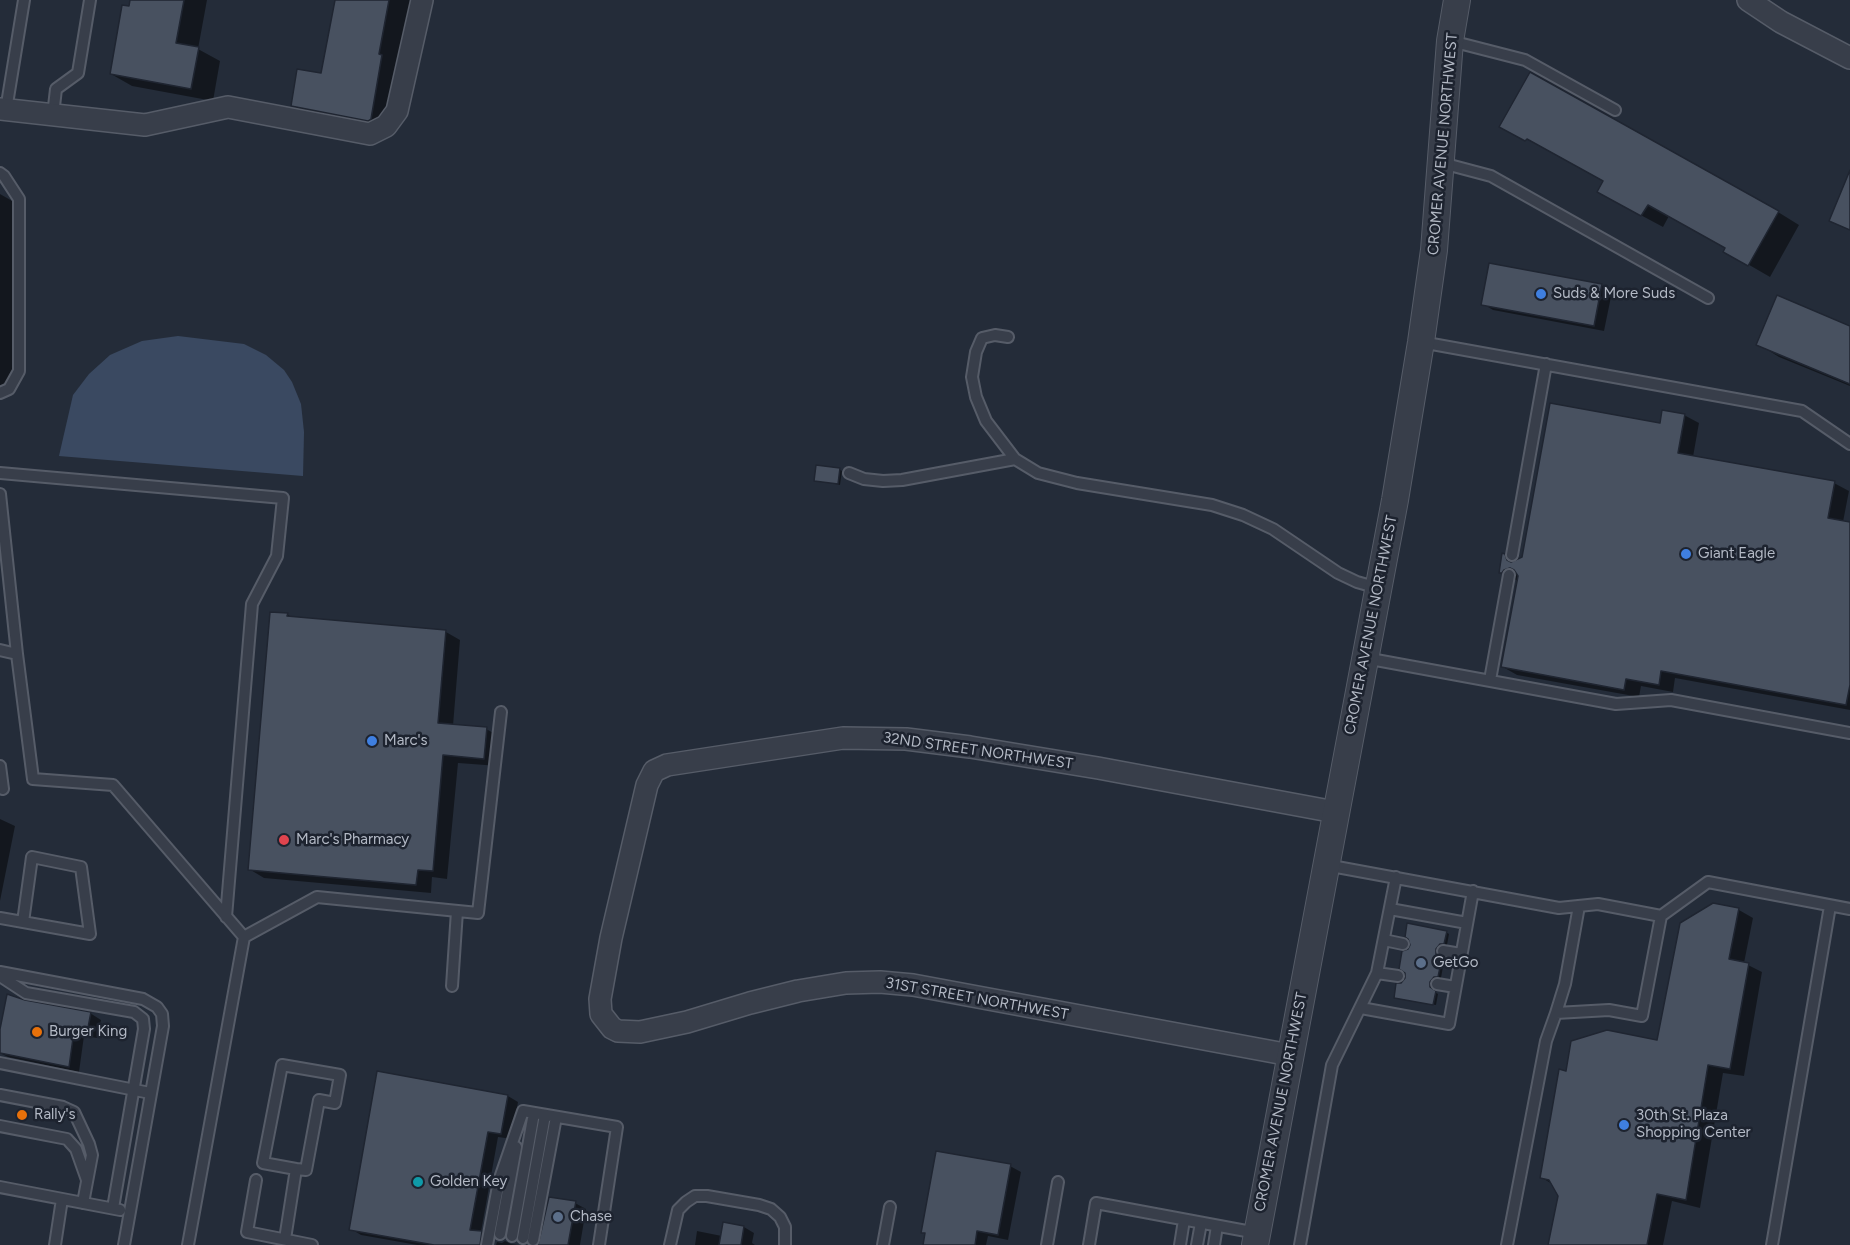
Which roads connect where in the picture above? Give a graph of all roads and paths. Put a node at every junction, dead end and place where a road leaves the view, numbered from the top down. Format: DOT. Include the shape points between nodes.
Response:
graph roads {
  1 [pos="24,0"];
  2 [pos="90,0"];
  3 [pos="422,0"];
  4 [pos="1456,0"];
  5 [pos="1748,0"];
  6 [pos="1450,40"];
  7 [pos="1850,58"];
  8 [pos="3,109"];
  9 [pos="1615,110"];
  10 [pos="53,115"];
  11 [pos="1442,163"];
  12 [pos="0,172"];
  13 [pos="1708,298"];
  14 [pos="1008,337"];
  15 [pos="1421,342"];
  16 [pos="1546,364"];
  17 [pos="0,393"];
  18 [pos="1850,444"];
  19 [pos="1015,459"];
  20 [pos="0,473"];
  21 [pos="849,473"];
  22 [pos="0,494"];
  23 [pos="1512,555"];
  24 [pos="1509,575"];
  25 [pos="1378,588"];
  26 [pos="0,650"];
  27 [pos="17,654"];
  28 [pos="1364,658"];
  29 [pos="1490,680"];
  30 [pos="501,712"];
  31 [pos="1850,733"];
  32 [pos="0,766"];
  33 [pos="0,788"];
  34 [pos="1335,812"];
  35 [pos="1326,865"];
  36 [pos="1396,877"];
  37 [pos="1473,891"];
  38 [pos="1579,906"];
  39 [pos="1830,906"];
  40 [pos="1390,909"];
  41 [pos="1850,909"];
  42 [pos="457,911"];
  43 [pos="1662,916"];
  44 [pos="226,917"];
  45 [pos="0,918"];
  46 [pos="23,922"];
  47 [pos="1467,923"];
  48 [pos="244,937"];
  49 [pos="1384,940"];
  50 [pos="1403,944"];
  51 [pos="1443,951"];
  52 [pos="1461,954"];
  53 [pos="1377,973"];
  54 [pos="0,974"];
  55 [pos="1398,976"];
  56 [pos="1437,984"];
  57 [pos="453,986"];
  58 [pos="1455,987"];
  59 [pos="1361,1008"];
  60 [pos="1556,1013"];
  61 [pos="601,1014"];
  62 [pos="1290,1055"];
  63 [pos="0,1064"];
  64 [pos="133,1089"];
  65 [pos="150,1093"];
  66 [pos="0,1095"];
  67 [pos="539,1114"];
  68 [pos="0,1126"];
  69 [pos="296,1169"];
  70 [pos="256,1180"];
  71 [pos="87,1181"];
  72 [pos="1058,1182"];
  73 [pos="0,1188"];
  74 [pos="62,1199"];
  75 [pos="83,1203"];
  76 [pos="890,1207"];
  77 [pos="113,1209"];
  78 [pos="129,1211"];
  79 [pos="1184,1220"];
  80 [pos="1201,1223"];
  81 [pos="1217,1226"];
  82 [pos="500,1234"];
  83 [pos="285,1239"];
  84 [pos="1256,1239"];
  85 [pos="55,1245"];
  86 [pos="123,1245"];
  87 [pos="188,1245"];
  88 [pos="312,1245"];
  89 [pos="487,1245"];
  90 [pos="599,1245"];
  91 [pos="670,1245"];
  92 [pos="785,1245"];
  93 [pos="883,1245"];
  94 [pos="1047,1245"];
  95 [pos="1089,1245"];
  96 [pos="1180,1245"];
  97 [pos="1197,1245"];
  98 [pos="1214,1245"];
  99 [pos="1300,1245"];
  100 [pos="1508,1245"];
  101 [pos="1772,1245"];
  1 -- 8 [label="lane"];
  2 -- 10 [label="lane" via="78,73 56,89"];
  3 -- 10 [label="street" via="399,107 390,122 376,132 364,134 228,107 145,125"];
  4 -- 6 [label="street, CROMER AVENUE NORTHWEST"];
  5 -- 7 [label="street"];
  6 -- 9 [label="lane" via="1525,60"];
  6 -- 11 [label="street, CROMER AVENUE NORTHWEST"];
  8 -- 10 [label="street"];
  11 -- 13 [label="lane" via="1491,176"];
  11 -- 15 [label="street, CROMER AVENUE NORTHWEST"];
  12 -- 17 [label="lane" via="19,199 19,371 9,389"];
  14 -- 19 [label="lane" via="982,338 972,377 986,420"];
  15 -- 16 [label="lane"];
  15 -- 25 [label="street, CROMER AVENUE NORTHWEST"];
  16 -- 18 [label="lane" via="1802,411"];
  16 -- 23 [label="lane"];
  19 -- 21 [label="lane" via="902,480 864,479"];
  19 -- 25 [label="lane" via="1038,472 1077,483 1212,505 1244,515 1273,529 1338,573"];
  20 -- 44 [label="lane" via="283,498 277,556 252,604"];
  22 -- 27 [label="lane"];
  24 -- 29 [label="lane"];
  25 -- 28 [label="street, CROMER AVENUE NORTHWEST"];
  26 -- 27 [label="lane"];
  27 -- 44 [label="lane" via="33,779 113,785"];
  28 -- 29 [label="lane"];
  28 -- 34 [label="street, CROMER AVENUE NORTHWEST"];
  29 -- 31 [label="lane" via="1616,704 1671,700"];
  30 -- 42 [label="lane" via="478,913"];
  32 -- 33 [label="lane" via="3,789"];
  34 -- 35 [label="street, CROMER AVENUE NORTHWEST"];
  34 -- 61 [label="street, 32ND STREET NORTHWEST" via="1098,768 906,739 843,738 667,765 654,771 646,785 603,976"];
  35 -- 36 [label="lane"];
  35 -- 62 [label="street, CROMER AVENUE NORTHWEST"];
  36 -- 37 [label="lane"];
  36 -- 40 [label="lane"];
  37 -- 38 [label="lane" via="1559,908"];
  37 -- 47 [label="lane"];
  38 -- 43 [label="lane" via="1598,904"];
  38 -- 60 [label="lane"];
  39 -- 41 [label="lane"];
  39 -- 43 [label="lane" via="1708,882"];
  39 -- 101 [label="lane"];
  40 -- 47 [label="lane"];
  40 -- 49 [label="lane"];
  42 -- 48 [label="lane" via="317,897"];
  42 -- 57 [label="lane"];
  43 -- 60 [label="lane" via="1642,1016 1609,1010"];
  44 -- 48 [label="lane"];
  45 -- 46 [label="lane"];
  46 -- 46 [label="lane" via="90,934 81,867 32,857"];
  47 -- 52 [label="lane"];
  48 -- 87 [label="lane"];
  49 -- 50 [label="lane"];
  49 -- 53 [label="lane"];
  51 -- 52 [label="lane"];
  52 -- 58 [label="lane"];
  53 -- 55 [label="lane"];
  53 -- 59 [label="lane"];
  54 -- 64 [label="lane" via="26,993 139,1015 144,1026"];
  54 -- 65 [label="lane" via="143,999 158,1007 163,1021"];
  56 -- 58 [label="lane"];
  58 -- 59 [label="lane" via="1449,1024"];
  59 -- 99 [label="lane" via="1332,1065"];
  60 -- 100 [label="lane" via="1542,1062"];
  61 -- 62 [label="street, 31ST STREET NORTHWEST" via="618,1031 640,1032 798,991 880,982"];
  62 -- 84 [label="street, CROMER AVENUE NORTHWEST"];
  63 -- 64 [label="lane"];
  64 -- 65 [label="lane"];
  64 -- 77 [label="lane"];
  65 -- 78 [label="lane"];
  66 -- 71 [label="lane" via="74,1112 91,1149"];
  67 -- 67 [label="lane" via="523,1238"];
  67 -- 82 [label="lane"];
  67 -- 89 [label="lane" via="499,1181"];
  67 -- 90 [label="lane" via="617,1127"];
  68 -- 71 [label="lane" via="67,1139 76,1149"];
  69 -- 69 [label="lane" via="263,1163 282,1065 340,1075 335,1103 319,1100 306,1170"];
  69 -- 83 [label="lane"];
  70 -- 83 [label="lane" via="247,1232"];
  71 -- 75 [label="lane"];
  72 -- 94 [label="lane"];
  73 -- 74 [label="lane"];
  74 -- 75 [label="lane"];
  74 -- 85 [label="lane"];
  75 -- 77 [label="lane"];
  76 -- 93 [label="lane"];
  77 -- 78 [label="lane"];
  78 -- 86 [label="lane"];
  79 -- 80 [label="lane"];
  79 -- 95 [label="lane" via="1096,1203"];
  79 -- 96 [label="lane"];
  80 -- 81 [label="lane"];
  80 -- 97 [label="lane"];
  81 -- 84 [label="lane"];
  81 -- 98 [label="lane"];
  83 -- 88 [label="lane"];
  91 -- 92 [label="lane" via="678,1210 695,1196 707,1196 771,1209 785,1227"];
}
